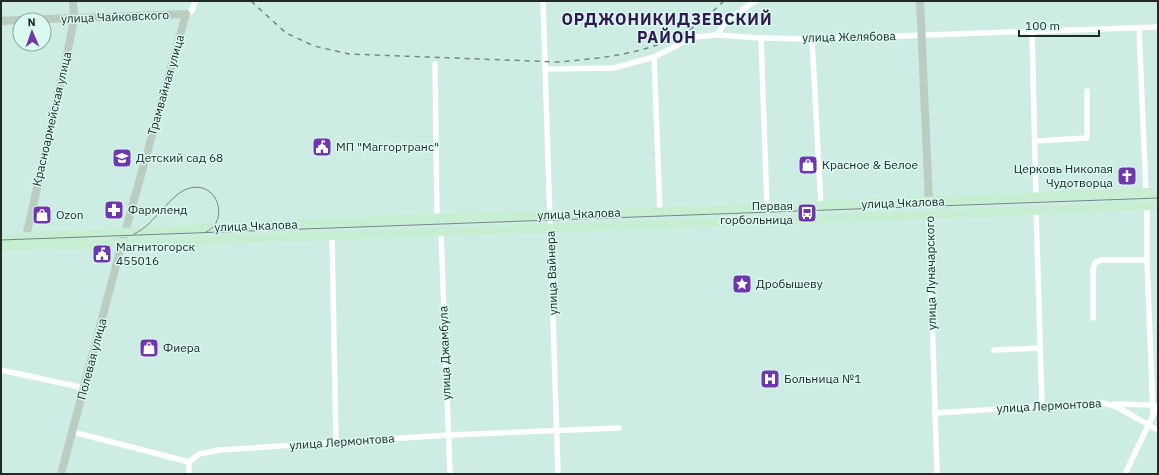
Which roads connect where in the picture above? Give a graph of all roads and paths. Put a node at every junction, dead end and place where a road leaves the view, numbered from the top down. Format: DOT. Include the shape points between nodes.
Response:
graph roads {
  1 [pos="74,1"];
  2 [pos="195,1"];
  3 [pos="543,1"];
  4 [pos="755,1"];
  5 [pos="920,1"];
  6 [pos="186,14"];
  7 [pos="52,19"];
  8 [pos="74,19"];
  9 [pos="1,20"];
  10 [pos="12,20"];
  11 [pos="1158,27"];
  12 [pos="1139,28"];
  13 [pos="1032,32"];
  14 [pos="716,35"];
  15 [pos="922,35"];
  16 [pos="761,38"];
  17 [pos="812,39"];
  18 [pos="654,57"];
  19 [pos="435,64"];
  20 [pos="545,69"];
  21 [pos="1087,91"];
  22 [pos="1035,141"];
  23 [pos="1158,192"];
  24 [pos="1146,193"];
  25 [pos="1036,197"];
  26 [pos="929,202"];
  27 [pos="1146,205"];
  28 [pos="1158,205"];
  29 [pos="822,206"];
  30 [pos="767,208"];
  31 [pos="1036,210"];
  32 [pos="660,212"];
  33 [pos="550,215"];
  34 [pos="929,215"];
  35 [pos="437,218"];
  36 [pos="551,229"];
  37 [pos="125,232"];
  38 [pos="441,232"];
  39 [pos="332,235"];
  40 [pos="26,237"];
  41 [pos="1,238"];
  42 [pos="122,243"];
  43 [pos="1,247"];
  44 [pos="1147,260"];
  45 [pos="1093,318"];
  46 [pos="1040,348"];
  47 [pos="994,350"];
  48 [pos="1,370"];
  49 [pos="84,388"];
  50 [pos="1110,404"];
  51 [pos="1042,405"];
  52 [pos="1156,405"];
  53 [pos="934,413"];
  54 [pos="1149,425"];
  55 [pos="619,428"];
  56 [pos="1158,430"];
  57 [pos="558,431"];
  58 [pos="73,432"];
  59 [pos="448,435"];
  60 [pos="336,442"];
  61 [pos="189,462"];
  62 [pos="61,474"];
  63 [pos="189,474"];
  64 [pos="450,474"];
  65 [pos="558,474"];
  66 [pos="936,474"];
  67 [pos="1125,474"];
  1 -- 8 [label="street, Красноармейская улица"];
  2 -- 6 [label="street, Трамвайная улица" via="194,9"];
  3 -- 20 [label="street, улица Вайнера"];
  4 -- 14 [label="street" via="726,21"];
  5 -- 15 [label="street, улица Луначарского"];
  6 -- 8 [label="street, улица Чайковского"];
  6 -- 37 [label="street, Трамвайная улица"];
  7 -- 8 [label="street, улица Чайковского"];
  8 -- 40 [label="street, Красноармейская улица"];
  9 -- 10 [label="street, улица Чайковского"];
  11 -- 12 [label="street, улица Желябова"];
  12 -- 13 [label="street, улица Желябова"];
  12 -- 24 [label="street"];
  13 -- 15 [label="street, улица Желябова"];
  13 -- 22 [label="street"];
  14 -- 16 [label="street, улица Желябова"];
  14 -- 18 [label="street, улица Желябова" via="694,37"];
  15 -- 17 [label="street, улица Желябова"];
  15 -- 26 [label="street, улица Луначарского"];
  16 -- 17 [label="street, улица Желябова"];
  16 -- 30 [label="street"];
  17 -- 29 [label="street"];
  18 -- 20 [label="street, улица Желябова" via="614,68"];
  18 -- 32 [label="street"];
  19 -- 35 [label="street"];
  20 -- 33 [label="street, улица Вайнера"];
  21 -- 22 [label="street" via="1087,138"];
  22 -- 25 [label="street"];
  23 -- 24 [label="main road, улица Чкалова"];
  24 -- 25 [label="main road, улица Чкалова"];
  25 -- 26 [label="main road, улица Чкалова"];
  26 -- 29 [label="main road, улица Чкалова"];
  26 -- 34 [label="main road, улица Луначарского"];
  27 -- 28 [label="main road, улица Чкалова"];
  27 -- 31 [label="main road, улица Чкалова"];
  27 -- 44 [label="street"];
  29 -- 30 [label="main road, улица Чкалова"];
  30 -- 32 [label="main road, улица Чкалова"];
  31 -- 34 [label="main road, улица Чкалова"];
  31 -- 46 [label="street"];
  32 -- 33 [label="main road, улица Чкалова"];
  33 -- 35 [label="main road, улица Чкалова"];
  33 -- 36 [label="street, улица Вайнера"];
  34 -- 36 [label="main road, улица Чкалова"];
  34 -- 53 [label="street, улица Луначарского"];
  35 -- 37 [label="main road, улица Чкалова"];
  36 -- 38 [label="main road, улица Чкалова"];
  36 -- 57 [label="street, улица Вайнера"];
  37 -- 40 [label="main road, улица Чкалова"];
  37 -- 42 [label="street, Трамвайная улица"];
  38 -- 39 [label="main road, улица Чкалова"];
  38 -- 59 [label="street, улица Джамбула"];
  39 -- 42 [label="main road, улица Чкалова"];
  39 -- 60 [label="street"];
  40 -- 41 [label="main road, улица Чкалова"];
  42 -- 43 [label="main road, улица Чкалова"];
  42 -- 49 [label="street, Полевая улица"];
  44 -- 45 [label="street" via="1101,260 1095,263"];
  44 -- 52 [label="street"];
  46 -- 47 [label="street"];
  46 -- 51 [label="street"];
  48 -- 49 [label="street"];
  49 -- 58 [label="street, Полевая улица"];
  50 -- 51 [label="street, улица Лермонтова"];
  50 -- 52 [label="street"];
  50 -- 54 [label="street, улица Лермонтова"];
  51 -- 53 [label="street, улица Лермонтова"];
  52 -- 54 [label="street"];
  53 -- 66 [label="street, улица Луначарского"];
  54 -- 56 [label="street, улица Лермонтова"];
  54 -- 67 [label="street"];
  55 -- 57 [label="street, улица Лермонтова"];
  57 -- 59 [label="street, улица Лермонтова"];
  57 -- 65 [label="street, улица Вайнера"];
  58 -- 61 [label="street"];
  58 -- 62 [label="street, Полевая улица"];
  59 -- 60 [label="street, улица Лермонтова"];
  59 -- 64 [label="street, улица Джамбула"];
  60 -- 61 [label="street, улица Лермонтова" via="220,450 199,454"];
  61 -- 63 [label="street"];
}
